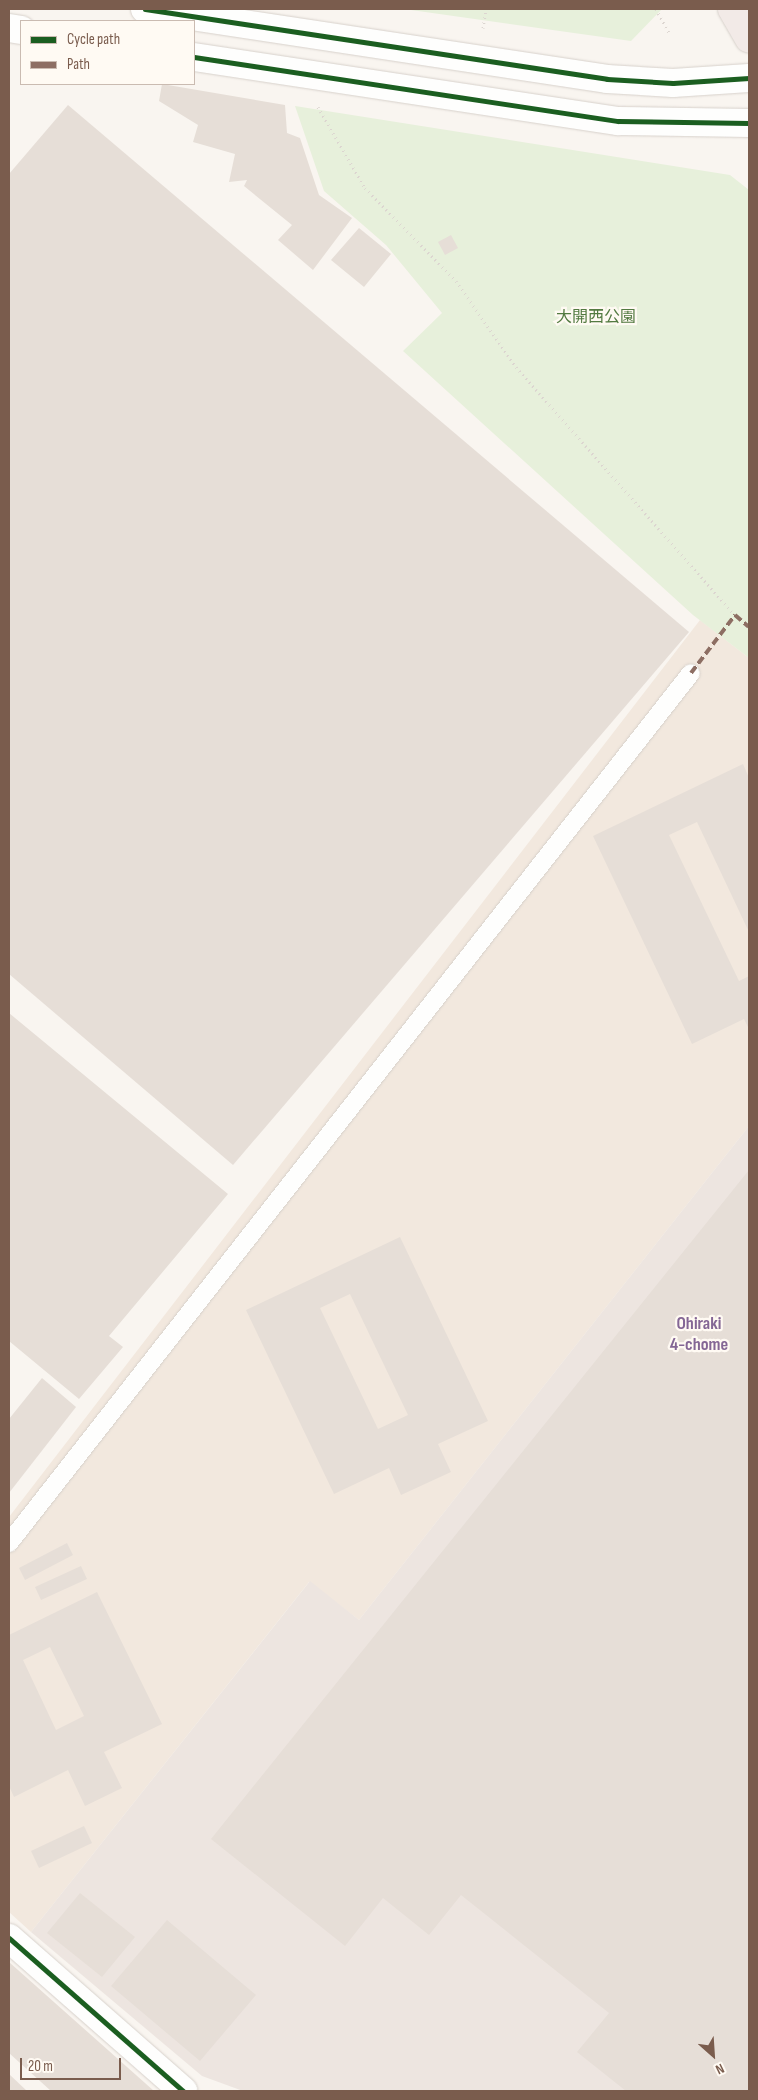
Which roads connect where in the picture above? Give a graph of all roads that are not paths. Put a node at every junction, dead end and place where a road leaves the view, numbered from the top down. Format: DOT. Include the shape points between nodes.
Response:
graph roads {
  1 [pos="145,9"];
  2 [pos="732,9"];
  3 [pos="749,39"];
  4 [pos="195,57"];
  5 [pos="749,78"];
  6 [pos="749,123"];
  7 [pos="691,672"];
  8 [pos="9,1543"];
  9 [pos="9,1938"];
  10 [pos="183,2091"];
  1 -- 5 [label="street" via="598,78 673,83"];
  2 -- 3 [label="highway"];
  4 -- 6 [label="street" via="618,121"];
  7 -- 8 [label="lane"];
  9 -- 10 [label="street"];
}
